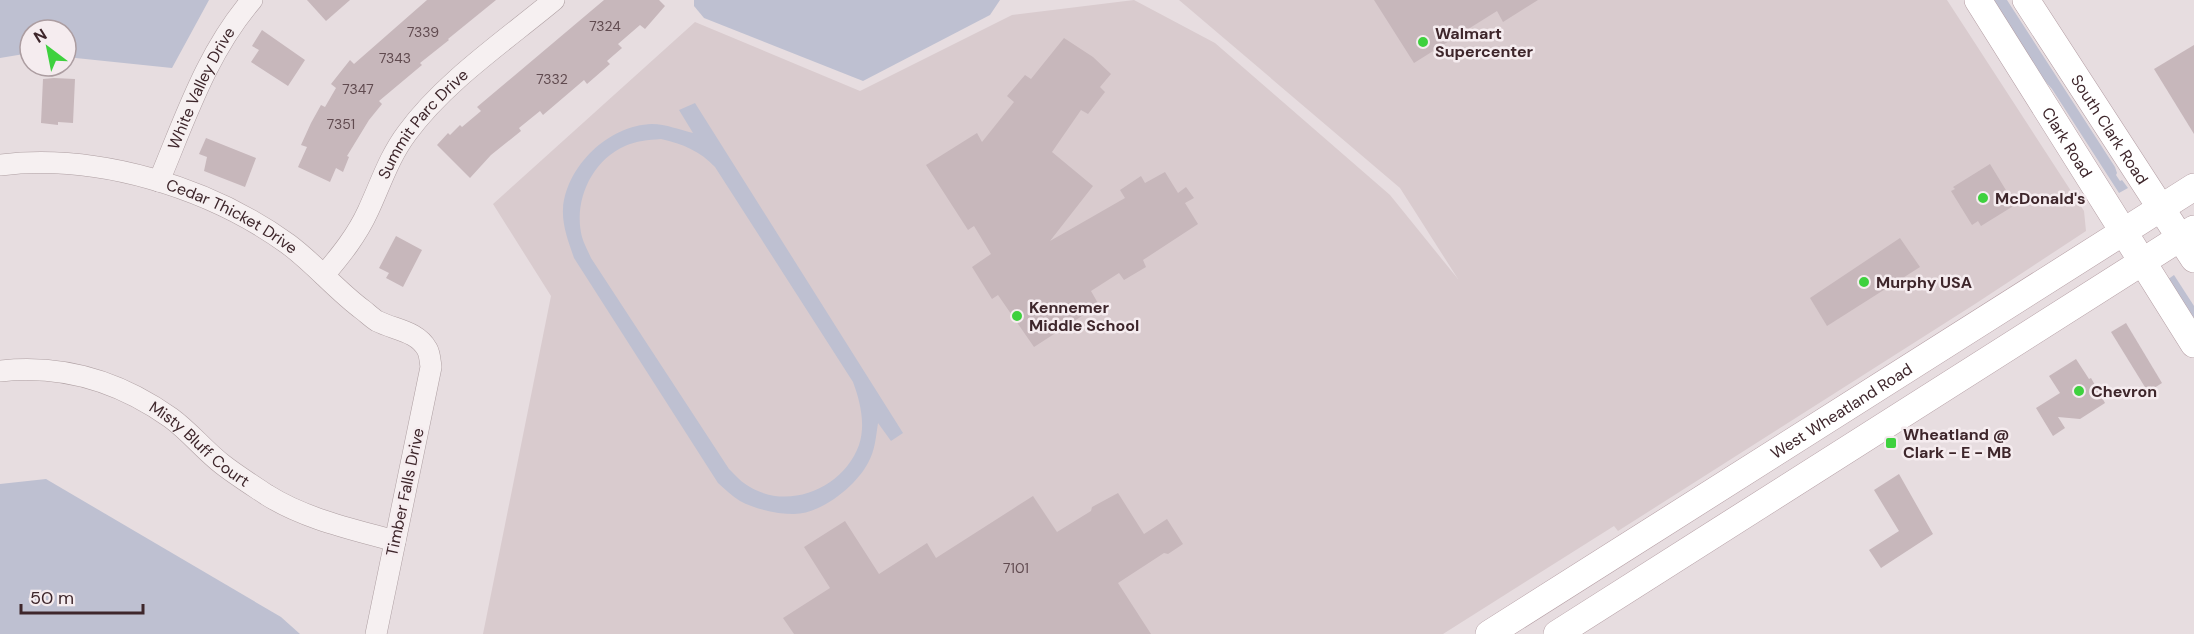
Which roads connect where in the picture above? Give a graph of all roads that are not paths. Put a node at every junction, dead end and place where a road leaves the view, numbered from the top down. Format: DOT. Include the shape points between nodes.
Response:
graph roads {
  1 [pos="252,0"];
  2 [pos="554,0"];
  3 [pos="1978,0"];
  4 [pos="2026,0"];
  5 [pos="0,165"];
  6 [pos="159,181"];
  7 [pos="2194,188"];
  8 [pos="2162,207"];
  9 [pos="2122,232"];
  10 [pos="2190,242"];
  11 [pos="2141,262"];
  12 [pos="324,275"];
  13 [pos="2194,344"];
  14 [pos="429,351"];
  15 [pos="0,371"];
  16 [pos="1823,422"];
  17 [pos="1842,453"];
  18 [pos="395,541"];
  19 [pos="1611,556"];
  20 [pos="1632,586"];
  21 [pos="376,634"];
  22 [pos="1489,634"];
  23 [pos="1557,634"];
  1 -- 6 [label="street, White Valley Drive" via="205,71"];
  2 -- 12 [label="street, Summit Parc Drive" via="448,88 414,125 389,161 351,242"];
  3 -- 9 [label="main road, Clark Road"];
  4 -- 8 [label="main road, South Clark Road"];
  5 -- 6 [label="street, Cedar Thicket Drive" via="88,165"];
  6 -- 12 [label="street, Cedar Thicket Drive" via="232,209 288,244"];
  7 -- 8 [label="main road, West Wheatland Road"];
  8 -- 9 [label="main road, West Wheatland Road"];
  8 -- 10 [label="main road, South Clark Road"];
  9 -- 11 [label="main road, Clark Road"];
  9 -- 16 [label="main road, West Wheatland Road"];
  10 -- 11 [label="main road"];
  11 -- 13 [label="main road, Clark Road"];
  11 -- 17 [label="main road"];
  12 -- 14 [label="street, Cedar Thicket Drive" via="377,321 417,336"];
  14 -- 18 [label="street, Timber Falls Drive" via="431,367"];
  15 -- 18 [label="street, Misty Bluff Court" via="30,368 79,374 127,391 172,418 222,463 269,496 319,519"];
  16 -- 17 [label="main road"];
  16 -- 19 [label="main road, West Wheatland Road"];
  17 -- 20 [label="main road"];
  18 -- 21 [label="street, Timber Falls Drive"];
  19 -- 20 [label="main road"];
  19 -- 22 [label="main road, West Wheatland Road"];
  20 -- 23 [label="main road"];
}
